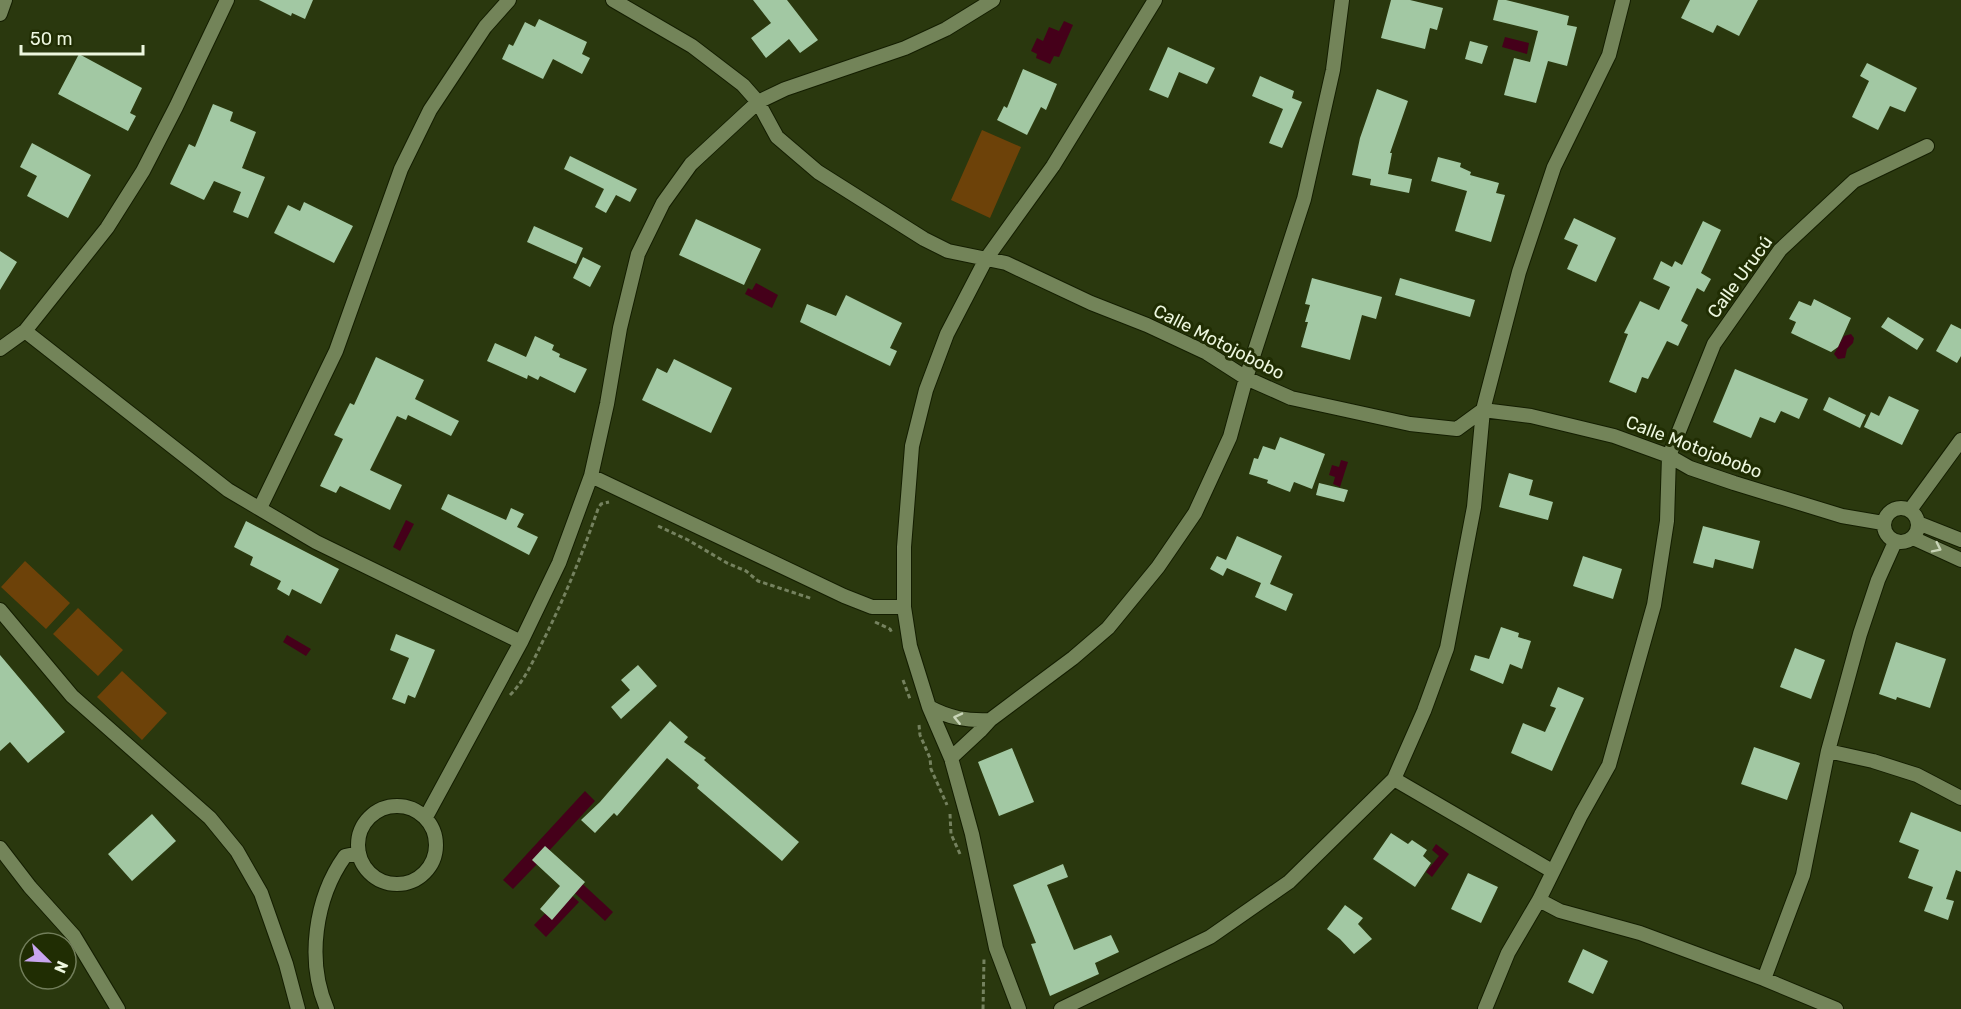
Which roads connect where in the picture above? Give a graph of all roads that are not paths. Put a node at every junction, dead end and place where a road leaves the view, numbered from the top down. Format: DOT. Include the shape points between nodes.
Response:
graph roads {
  1 [pos="5,0"];
  2 [pos="227,0"];
  3 [pos="509,0"];
  4 [pos="613,0"];
  5 [pos="993,0"];
  6 [pos="1155,0"];
  7 [pos="1342,0"];
  8 [pos="1623,0"];
  9 [pos="0,14"];
  10 [pos="758,102"];
  11 [pos="1927,146"];
  12 [pos="986,259"];
  13 [pos="25,331"];
  14 [pos="0,349"];
  15 [pos="1246,378"];
  16 [pos="1483,410"];
  17 [pos="1961,440"];
  18 [pos="1669,456"];
  19 [pos="591,476"];
  20 [pos="260,508"];
  21 [pos="1910,510"];
  22 [pos="1883,523"];
  23 [pos="1918,524"];
  24 [pos="1913,538"];
  25 [pos="1961,540"];
  26 [pos="1895,542"];
  27 [pos="1961,560"];
  28 [pos="904,607"];
  29 [pos="0,610"];
  30 [pos="521,642"];
  31 [pos="929,706"];
  32 [pos="990,720"];
  33 [pos="1828,751"];
  34 [pos="951,758"];
  35 [pos="1394,779"];
  36 [pos="1961,798"];
  37 [pos="426,817"];
  38 [pos="0,848"];
  39 [pos="359,853"];
  40 [pos="1552,871"];
  41 [pos="1539,900"];
  42 [pos="1764,979"];
  43 [pos="319,989"];
  44 [pos="294,993"];
  45 [pos="118,1009"];
  46 [pos="298,1009"];
  47 [pos="327,1009"];
  48 [pos="1019,1009"];
  49 [pos="1061,1009"];
  50 [pos="1485,1009"];
  51 [pos="1836,1009"];
  1 -- 9 [label="street"];
  2 -- 13 [label="street" via="143,171 107,228"];
  3 -- 20 [label="street" via="485,27 430,110 401,169 336,351"];
  4 -- 10 [label="street, Calle Motojobobo" via="692,46 743,85"];
  5 -- 10 [label="street" via="905,48 795,85"];
  6 -- 12 [label="street" via="1053,166"];
  7 -- 15 [label="street" via="1333,69 1304,199"];
  8 -- 16 [label="street" via="1609,55 1554,167 1519,272"];
  10 -- 12 [label="street, Calle Motojobobo" via="777,137 818,172 940,247"];
  10 -- 19 [label="street" via="691,164 663,203 638,254"];
  11 -- 18 [label="street, Calle Urucú" via="1854,181 1780,250 1714,344"];
  12 -- 15 [label="street, Calle Motojobobo" via="1006,263 1147,325 1207,353"];
  12 -- 28 [label="street" via="947,334 926,390 912,446"];
  13 -- 14 [label="street"];
  13 -- 20 [label="street" via="228,490"];
  15 -- 16 [label="street, Calle Motojobobo" via="1291,398 1410,424 1457,429"];
  15 -- 32 [label="street" via="1230,436 1195,513 1158,567 1108,628"];
  16 -- 18 [label="street, Calle Motojobobo" via="1531,416 1614,436"];
  16 -- 35 [label="street" via="1473,507 1447,648"];
  17 -- 21 [label="street"];
  18 -- 22 [label="street, Calle Motojobobo" via="1690,468 1734,483 1842,516"];
  18 -- 40 [label="street" via="1667,521 1654,605 1632,688 1609,765"];
  19 -- 28 [label="street" via="844,596 872,607"];
  19 -- 30 [label="street" via="559,563"];
  20 -- 30 [label="street" via="316,542"];
  21 -- 22 [label="street" via="1893,509"];
  21 -- 23 [label="street"];
  22 -- 26 [label="street" via="1884,532"];
  23 -- 24 [label="street"];
  23 -- 25 [label="street"];
  24 -- 26 [label="street"];
  24 -- 27 [label="street, one-way"];
  26 -- 33 [label="street" via="1860,634"];
  28 -- 31 [label="street" via="910,646"];
  29 -- 44 [label="street" via="72,696 210,818 237,850 261,893"];
  30 -- 37 [label="street"];
  32 -- 31 [label="street, one-way" via="944,715"];
  31 -- 34 [label="street"];
  32 -- 34 [label="street"];
  33 -- 36 [label="street" via="1917,776"];
  33 -- 42 [label="street" via="1803,875"];
  34 -- 48 [label="street" via="996,948"];
  35 -- 40 [label="street"];
  35 -- 49 [label="street" via="1289,882 1210,937"];
  37 -- 39 [label="street" via="413,808 382,808 361,830"];
  37 -- 39 [label="street" via="437,845 434,861 425,874 412,882 382,882 369,873"];
  38 -- 45 [label="street" via="74,936"];
  39 -- 43 [label="street" via="345,855 323,900 318,933"];
  40 -- 41 [label="street"];
  41 -- 42 [label="street" via="1560,911 1640,933"];
  41 -- 50 [label="street" via="1508,953"];
  42 -- 51 [label="street"];
  43 -- 44 [label="street"];
  43 -- 47 [label="street"];
  44 -- 46 [label="street"];
}
